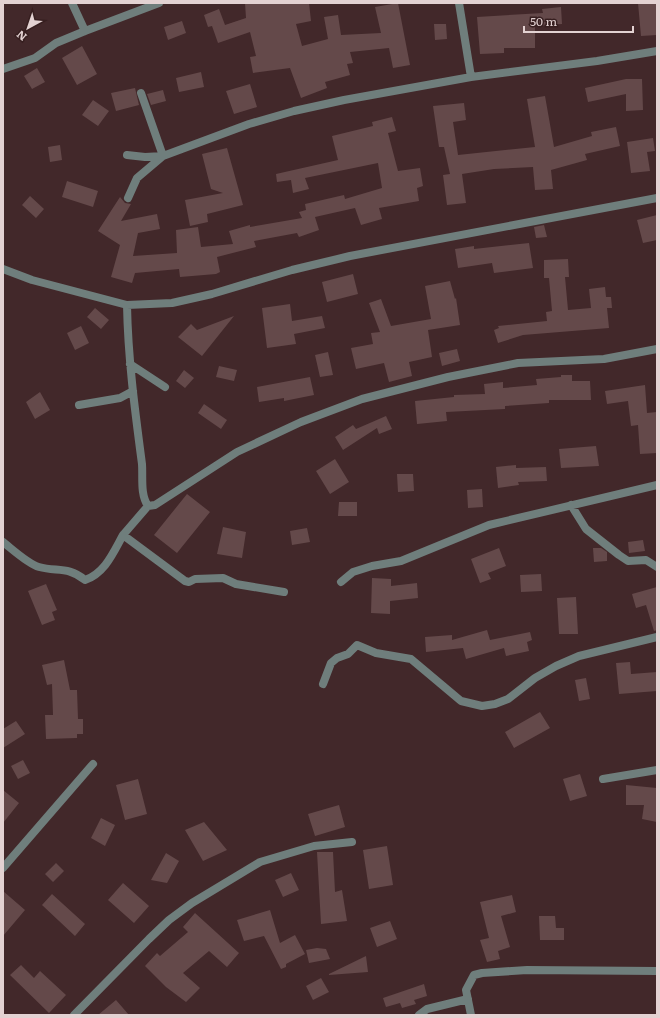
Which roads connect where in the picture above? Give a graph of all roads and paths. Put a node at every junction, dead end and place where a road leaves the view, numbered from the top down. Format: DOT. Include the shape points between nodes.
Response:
graph roads {
  1 [pos="72,3"];
  2 [pos="159,3"];
  3 [pos="459,3"];
  4 [pos="85,31"];
  5 [pos="657,51"];
  6 [pos="3,69"];
  7 [pos="471,77"];
  8 [pos="141,93"];
  9 [pos="128,155"];
  10 [pos="163,156"];
  11 [pos="128,198"];
  12 [pos="657,198"];
  13 [pos="3,269"];
  14 [pos="127,305"];
  15 [pos="657,349"];
  16 [pos="130,364"];
  17 [pos="165,387"];
  18 [pos="133,391"];
  19 [pos="79,405"];
  20 [pos="657,485"];
  21 [pos="571,505"];
  22 [pos="148,506"];
  23 [pos="123,535"];
  24 [pos="3,542"];
  25 [pos="657,567"];
  26 [pos="341,582"];
  27 [pos="284,592"];
  28 [pos="657,637"];
  29 [pos="323,684"];
  30 [pos="93,764"];
  31 [pos="657,770"];
  32 [pos="603,779"];
  33 [pos="352,842"];
  34 [pos="3,868"];
  35 [pos="657,971"];
  36 [pos="468,999"];
  37 [pos="74,1015"];
  38 [pos="419,1015"];
  39 [pos="471,1015"];
  1 -- 4 [label="street"];
  2 -- 4 [label="street"];
  3 -- 7 [label="street"];
  4 -- 6 [label="street" via="56,43 34,58"];
  5 -- 7 [label="street"];
  7 -- 10 [label="street" via="294,111 248,124"];
  8 -- 10 [label="street"];
  9 -- 10 [label="street" via="145,158"];
  10 -- 11 [label="street" via="137,178"];
  12 -- 14 [label="street" via="350,256 172,303"];
  13 -- 14 [label="street" via="32,280"];
  14 -- 16 [label="street"];
  15 -- 22 [label="street" via="604,359 518,363 448,377 362,399 301,422 237,452 154,505"];
  16 -- 17 [label="street"];
  16 -- 18 [label="street"];
  18 -- 19 [label="street" via="120,398"];
  18 -- 22 [label="street" via="144,500"];
  20 -- 21 [label="street"];
  21 -- 25 [label="street" via="586,529 619,555 628,561 646,560"];
  21 -- 26 [label="street" via="490,525 401,560 353,572"];
  22 -- 23 [label="street"];
  23 -- 24 [label="street" via="106,565 85,580 61,568 37,566"];
  23 -- 27 [label="street" via="184,581 222,578 236,584"];
  28 -- 29 [label="street" via="579,656 545,672 508,699 482,706 461,701 411,659 376,653 358,645 331,663"];
  30 -- 34 [label="street"];
  31 -- 32 [label="street"];
  33 -- 37 [label="street" via="314,846 260,862 192,903 169,920"];
  35 -- 36 [label="street" via="527,970 482,973 474,975 466,990"];
  36 -- 38 [label="street" via="427,1009"];
  36 -- 39 [label="street"];
}
